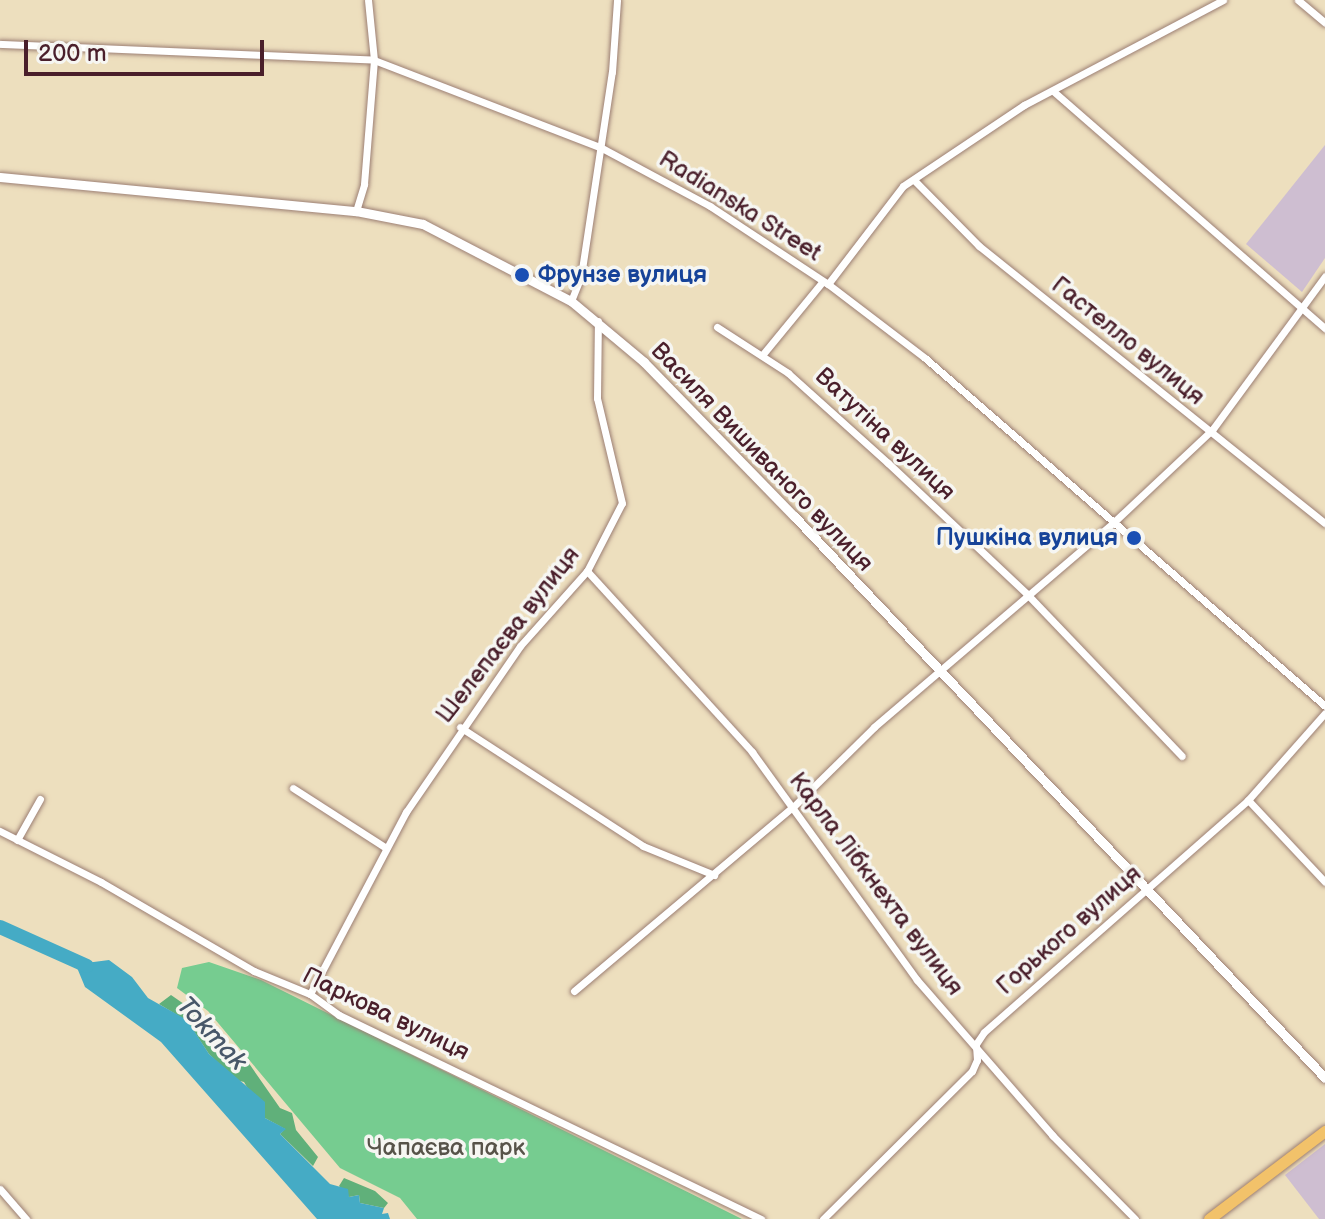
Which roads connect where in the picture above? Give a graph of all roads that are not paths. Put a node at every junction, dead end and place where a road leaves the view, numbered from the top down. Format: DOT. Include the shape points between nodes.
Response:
graph roads {
  1 [pos="368,0"];
  2 [pos="617,0"];
  3 [pos="1223,0"];
  4 [pos="1298,0"];
  5 [pos="1325,23"];
  6 [pos="0,44"];
  7 [pos="374,60"];
  8 [pos="1053,91"];
  9 [pos="600,147"];
  10 [pos="0,177"];
  11 [pos="914,180"];
  12 [pos="356,211"];
  13 [pos="1325,276"];
  14 [pos="826,283"];
  15 [pos="571,301"];
  16 [pos="1303,309"];
  17 [pos="598,321"];
  18 [pos="717,327"];
  19 [pos="1325,328"];
  20 [pos="763,354"];
  21 [pos="1212,430"];
  22 [pos="1115,521"];
  23 [pos="1325,523"];
  24 [pos="587,571"];
  25 [pos="1027,594"];
  26 [pos="940,673"];
  27 [pos="1325,706"];
  28 [pos="1325,713"];
  29 [pos="460,727"];
  30 [pos="1182,756"];
  31 [pos="293,788"];
  32 [pos="40,799"];
  33 [pos="1248,800"];
  34 [pos="794,806"];
  35 [pos="0,831"];
  36 [pos="17,840"];
  37 [pos="386,848"];
  38 [pos="714,875"];
  39 [pos="1325,882"];
  40 [pos="1147,889"];
  41 [pos="574,991"];
  42 [pos="310,994"];
  43 [pos="976,1044"];
  44 [pos="1325,1078"];
  45 [pos="1325,1131"];
  46 [pos="0,1189"];
  47 [pos="26,1219"];
  48 [pos="761,1219"];
  49 [pos="823,1219"];
  50 [pos="1135,1219"];
  51 [pos="1209,1219"];
  1 -- 7 [label="street"];
  2 -- 9 [label="street"];
  3 -- 8 [label="street"];
  4 -- 5 [label="street"];
  6 -- 7 [label="street, Radianska Street"];
  7 -- 9 [label="street, Radianska Street"];
  7 -- 12 [label="street" via="364,184"];
  8 -- 11 [label="street"];
  8 -- 16 [label="street"];
  9 -- 14 [label="street, Radianska Street" via="710,206"];
  9 -- 15 [label="street" via="581,276"];
  10 -- 12 [label="street, Василя Вишиваного вулиця"];
  11 -- 14 [label="street" via="880,212"];
  11 -- 21 [label="street, Гастелло вулиця" via="979,246 1187,418"];
  12 -- 15 [label="street, Василя Вишиваного вулиця" via="423,224"];
  13 -- 16 [label="street"];
  14 -- 20 [label="street"];
  14 -- 22 [label="street, Radianska Street" via="925,358"];
  15 -- 17 [label="street, Василя Вишиваного вулиця"];
  16 -- 19 [label="street"];
  16 -- 21 [label="street"];
  17 -- 24 [label="street, Шелепаєва вулиця" via="597,398 622,503"];
  17 -- 26 [label="street, Василя Вишиваного вулиця" via="794,516"];
  18 -- 20 [label="street, Ватутіна вулиця"];
  20 -- 25 [label="street, Ватутіна вулиця"];
  21 -- 22 [label="street"];
  21 -- 23 [label="street, Гастелло вулиця"];
  22 -- 25 [label="street"];
  22 -- 27 [label="street, Radianska Street"];
  24 -- 29 [label="street, Шелепаєва вулиця" via="520,646"];
  24 -- 34 [label="street, Карла Лібкнехта вулиця"];
  25 -- 26 [label="street"];
  25 -- 30 [label="street, Ватутіна вулиця"];
  26 -- 34 [label="street" via="874,727"];
  26 -- 40 [label="street, Василя Вишиваного вулиця"];
  28 -- 33 [label="street, Горького вулиця"];
  29 -- 37 [label="street, Шелепаєва вулиця"];
  29 -- 38 [label="street" via="643,846"];
  31 -- 37 [label="street"];
  32 -- 36 [label="street"];
  33 -- 39 [label="street"];
  33 -- 40 [label="street, Горького вулиця"];
  34 -- 38 [label="street"];
  34 -- 43 [label="street, Карла Лібкнехта вулиця" via="917,980"];
  35 -- 36 [label="street, Паркова вулиця"];
  36 -- 42 [label="street, Паркова вулиця" via="254,971"];
  37 -- 42 [label="street, Шелепаєва вулиця"];
  38 -- 41 [label="street"];
  40 -- 43 [label="street, Горького вулиця"];
  40 -- 44 [label="street, Василя Вишиваного вулиця"];
  42 -- 48 [label="street, Паркова вулиця" via="339,1015"];
  43 -- 49 [label="street, Горького вулиця" via="972,1071"];
  43 -- 50 [label="street, Карла Лібкнехта вулиця" via="1052,1135"];
  45 -- 51 [label="main road"];
  46 -- 47 [label="street"];
}
